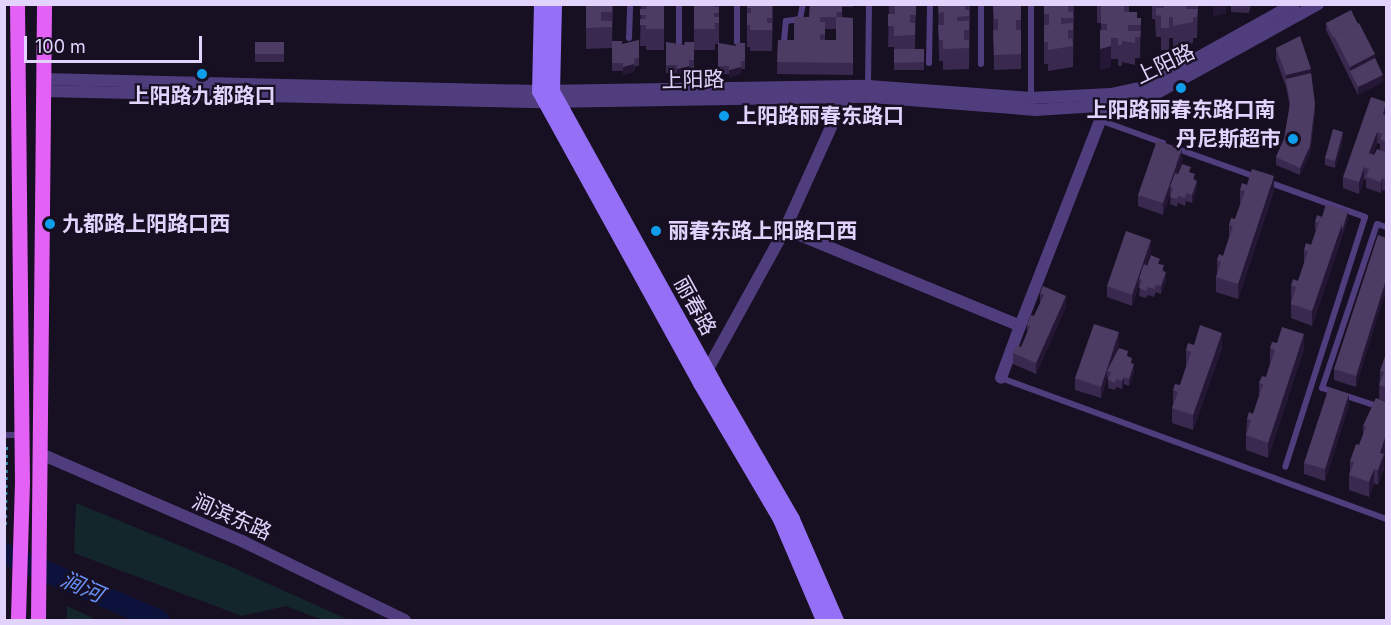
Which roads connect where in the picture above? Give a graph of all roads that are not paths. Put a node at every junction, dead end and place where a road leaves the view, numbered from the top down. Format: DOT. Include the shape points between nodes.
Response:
graph roads {
  1 [pos="541,4"];
  2 [pos="554,4"];
  3 [pos="630,4"];
  4 [pos="679,4"];
  5 [pos="737,4"];
  6 [pos="802,4"];
  7 [pos="869,4"];
  8 [pos="930,4"];
  9 [pos="981,4"];
  10 [pos="1031,4"];
  11 [pos="1294,4"];
  12 [pos="1318,4"];
  13 [pos="16,6"];
  14 [pos="44,6"];
  15 [pos="629,38"];
  16 [pos="737,42"];
  17 [pos="784,42"];
  18 [pos="679,43"];
  19 [pos="929,63"];
  20 [pos="981,64"];
  21 [pos="44,85"];
  22 [pos="868,86"];
  23 [pos="848,91"];
  24 [pos="548,96"];
  25 [pos="1031,98"];
  26 [pos="1109,99"];
  27 [pos="1102,121"];
  28 [pos="1386,227"];
  29 [pos="785,229"];
  30 [pos="1020,326"];
  31 [pos="704,377"];
  32 [pos="1000,378"];
  33 [pos="1386,409"];
  34 [pos="11,435"];
  35 [pos="41,454"];
  36 [pos="1285,467"];
  37 [pos="1386,519"];
  38 [pos="18,621"];
  39 [pos="38,621"];
  40 [pos="405,621"];
  41 [pos="823,621"];
  42 [pos="836,621"];
  1 -- 24 [label="main road"];
  2 -- 24 [label="main road"];
  3 -- 15 [label="lane"];
  4 -- 18 [label="lane"];
  5 -- 16 [label="lane"];
  6 -- 17 [label="lane" via="800,19 786,21"];
  7 -- 22 [label="lane"];
  8 -- 19 [label="lane"];
  9 -- 20 [label="lane"];
  10 -- 25 [label="lane"];
  11 -- 26 [label="street, 上阳路" via="1144,87"];
  12 -- 26 [label="street, 上阳路" via="1148,98"];
  13 -- 34 [label="main road"];
  14 -- 21 [label="main road"];
  21 -- 24 [label="street, 上阳路"];
  21 -- 35 [label="main road"];
  22 -- 23 [label="street, 上阳路"];
  22 -- 25 [label="street, 上阳路"];
  23 -- 24 [label="street, 上阳路"];
  23 -- 26 [label="street, 上阳路" via="1035,110"];
  23 -- 29 [label="street"];
  24 -- 31 [label="main road, 丽春路"];
  25 -- 26 [label="street, 上阳路"];
  26 -- 27 [label="street"];
  27 -- 30 [label="street"];
  27 -- 36 [label="lane" via="1365,217"];
  28 -- 33 [label="lane" via="1377,224 1322,388"];
  29 -- 30 [label="street"];
  29 -- 31 [label="street"];
  30 -- 32 [label="street"];
  31 -- 41 [label="main road, 丽春路" via="780,519"];
  31 -- 42 [label="main road, 丽春路" via="792,519"];
  32 -- 37 [label="lane"];
  34 -- 38 [label="main road"];
  35 -- 39 [label="main road"];
  35 -- 40 [label="street, 涧滨东路" via="242,541"];
}
